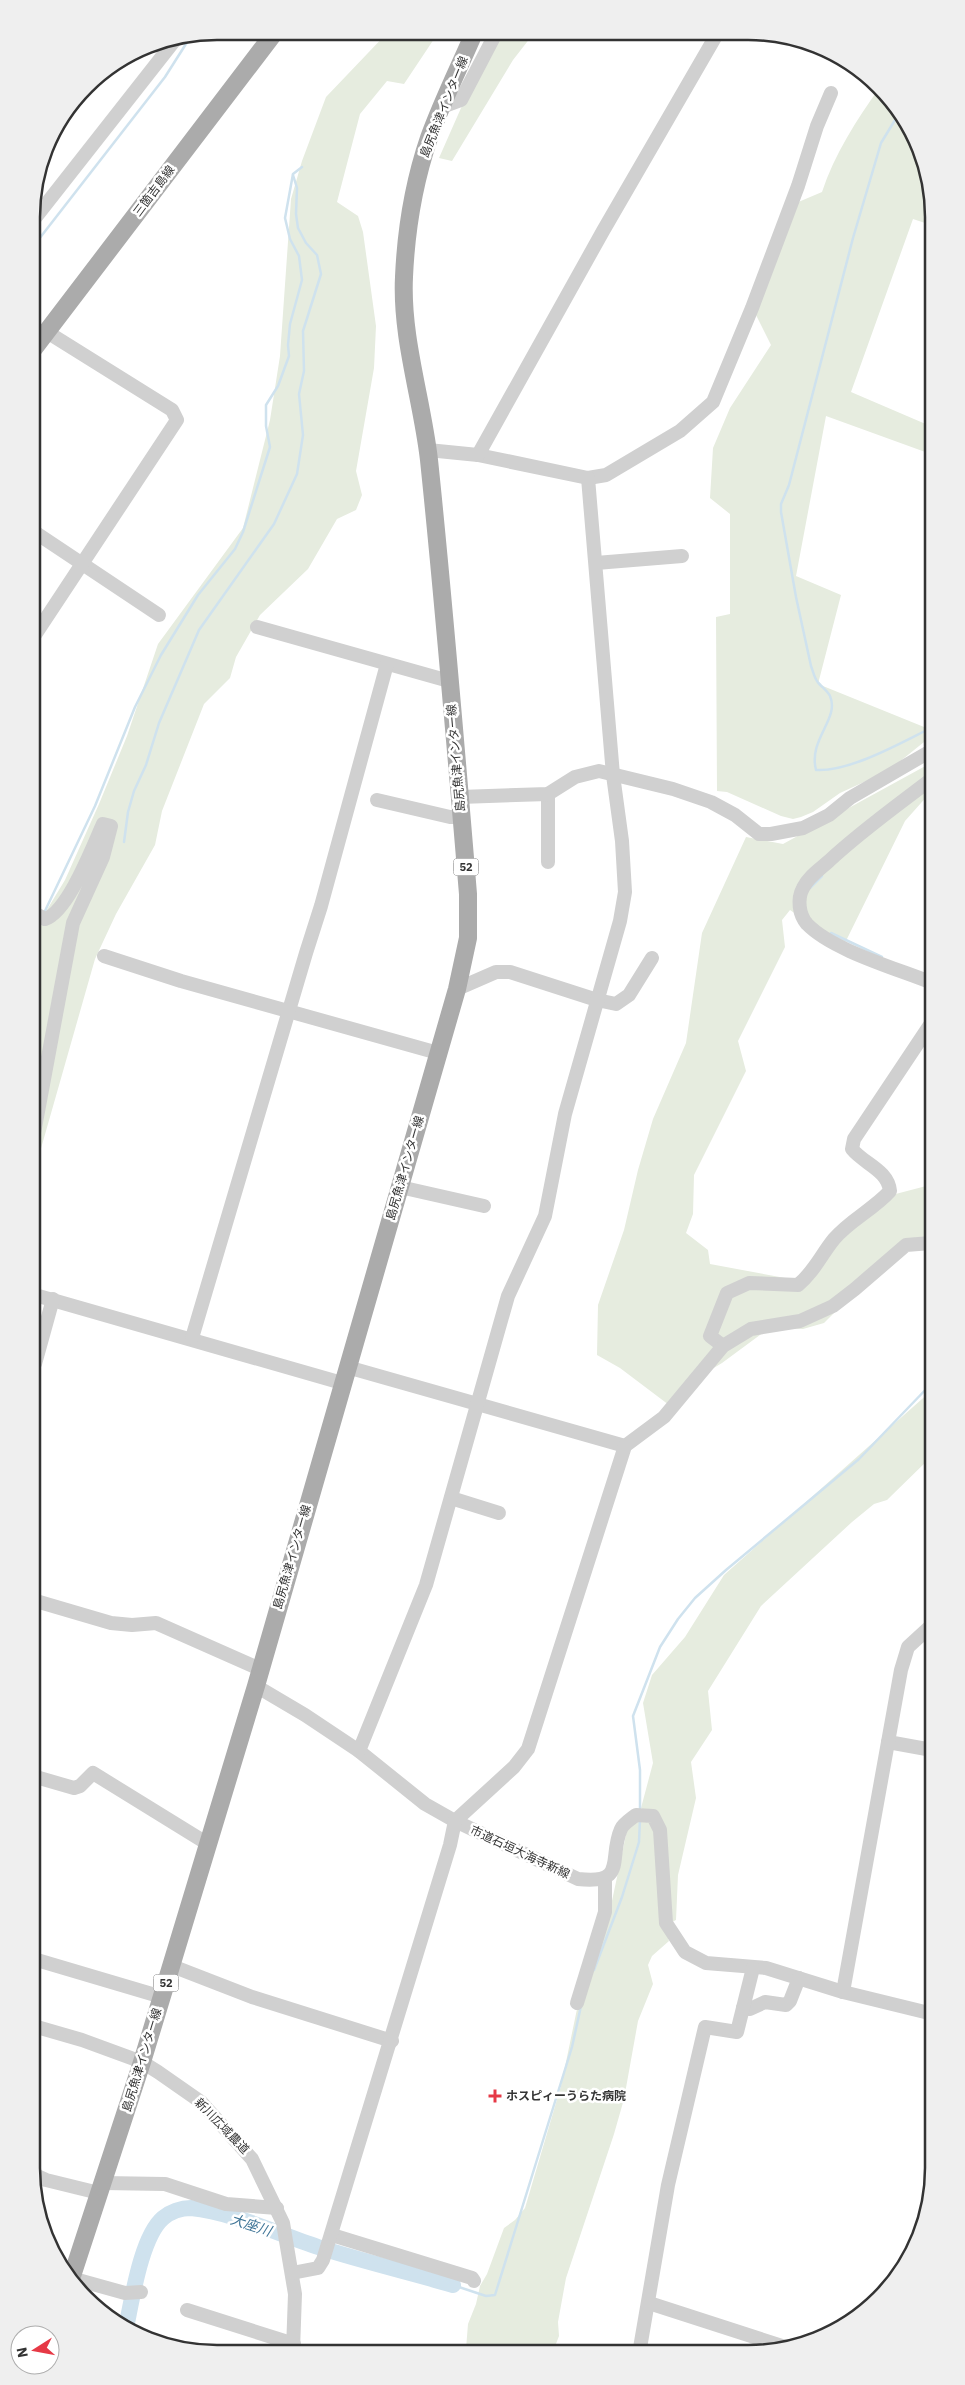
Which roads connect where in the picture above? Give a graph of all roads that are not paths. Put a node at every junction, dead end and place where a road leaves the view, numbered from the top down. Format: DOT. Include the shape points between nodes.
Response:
graph roads {
  1 [pos="269,40"];
  2 [pos="471,40"];
  3 [pos="492,40"];
  4 [pos="714,40"];
  5 [pos="170,46"];
  6 [pos="831,93"];
  7 [pos="442,106"];
  8 [pos="40,212"];
  9 [pos="47,332"];
  10 [pos="40,341"];
  11 [pos="428,450"];
  12 [pos="478,455"];
  13 [pos="588,478"];
  14 [pos="40,536"];
  15 [pos="682,556"];
  16 [pos="82,563"];
  17 [pos="596,563"];
  18 [pos="159,615"];
  19 [pos="40,627"];
  20 [pos="257,627"];
  21 [pos="387,664"];
  22 [pos="449,681"];
  23 [pos="925,754"];
  24 [pos="613,775"];
  25 [pos="925,784"];
  26 [pos="548,794"];
  27 [pos="460,797"];
  28 [pos="377,800"];
  29 [pos="462,817"];
  30 [pos="548,862"];
  31 [pos="40,916"];
  32 [pos="104,956"];
  33 [pos="652,958"];
  34 [pos="925,980"];
  35 [pos="457,989"];
  36 [pos="596,1000"];
  37 [pos="289,1010"];
  38 [pos="925,1032"];
  39 [pos="438,1053"];
  40 [pos="40,1102"];
  41 [pos="400,1186"];
  42 [pos="484,1206"];
  43 [pos="925,1243"];
  44 [pos="40,1296"];
  45 [pos="54,1300"];
  46 [pos="192,1338"];
  47 [pos="723,1346"];
  48 [pos="40,1347"];
  49 [pos="345,1375"];
  50 [pos="477,1404"];
  51 [pos="625,1446"];
  52 [pos="451,1498"];
  53 [pos="499,1513"];
  54 [pos="40,1601"];
  55 [pos="925,1631"];
  56 [pos="258,1678"];
  57 [pos="888,1742"];
  58 [pos="925,1749"];
  59 [pos="359,1751"];
  60 [pos="40,1778"];
  61 [pos="455,1822"];
  62 [pos="208,1844"];
  63 [pos="605,1879"];
  64 [pos="40,1961"];
  65 [pos="172,1966"];
  66 [pos="753,1968"];
  67 [pos="799,1978"];
  68 [pos="843,1992"];
  69 [pos="162,1997"];
  70 [pos="577,2003"];
  71 [pos="743,2008"];
  72 [pos="925,2012"];
  73 [pos="40,2028"];
  74 [pos="392,2041"];
  75 [pos="142,2062"];
  76 [pos="40,2177"];
  77 [pos="101,2188"];
  78 [pos="277,2208"];
  79 [pos="331,2236"];
  80 [pos="73,2271"];
  81 [pos="292,2273"];
  82 [pos="80,2280"];
  83 [pos="474,2281"];
  84 [pos="141,2292"];
  85 [pos="649,2303"];
  86 [pos="187,2310"];
  87 [pos="772,2343"];
  88 [pos="288,2345"];
  89 [pos="294,2345"];
  90 [pos="641,2345"];
  1 -- 9 [label="main road, 三箇吉島線"];
  2 -- 7 [label="main road, 島尻魚津インター線 / 52"];
  3 -- 7 [label="street" via="460,100"];
  4 -- 12 [label="street"];
  5 -- 8 [label="street"];
  6 -- 13 [label="street" via="752,308 713,402 680,431 606,475"];
  7 -- 11 [label="main road, 島尻魚津インター線 / 52" via="420,168 404,277 406,323"];
  9 -- 10 [label="main road, 三箇吉島線"];
  9 -- 16 [label="street" via="172,410 177,420"];
  11 -- 12 [label="street"];
  11 -- 22 [label="main road, 島尻魚津インター線 / 52"];
  12 -- 13 [label="street"];
  13 -- 17 [label="street"];
  14 -- 16 [label="street"];
  15 -- 17 [label="street"];
  16 -- 18 [label="street"];
  16 -- 19 [label="street"];
  17 -- 24 [label="street"];
  20 -- 21 [label="street"];
  21 -- 22 [label="street"];
  21 -- 37 [label="street"];
  22 -- 27 [label="main road, 島尻魚津インター線 / 52"];
  23 -- 24 [label="street" via="850,798 829,815 803,828 772,834 759,834 711,802"];
  24 -- 26 [label="street" via="599,771 575,777"];
  24 -- 36 [label="street" via="625,892 613,948"];
  25 -- 34 [label="street" via="851,840 808,880 799,900 806,922 818,934"];
  26 -- 27 [label="street"];
  26 -- 30 [label="street"];
  27 -- 29 [label="main road, 島尻魚津インター線 / 52"];
  28 -- 29 [label="street"];
  29 -- 35 [label="main road, 島尻魚津インター線 / 52" via="469,921"];
  31 -- 40 [label="street" via="53,917 75,885 103,824 110,826 103,857 74,923"];
  32 -- 37 [label="street" via="180,981"];
  33 -- 36 [label="street" via="622,1001 616,1004"];
  35 -- 36 [label="street" via="496,972 510,972"];
  35 -- 39 [label="main road, 島尻魚津インター線 / 52"];
  36 -- 50 [label="street" via="565,1114 545,1216 508,1296"];
  37 -- 39 [label="street"];
  37 -- 46 [label="street"];
  38 -- 47 [label="street" via="854,1138 852,1149 889,1182 890,1191 835,1238 811,1274 798,1285 749,1283 727,1293 710,1336"];
  39 -- 41 [label="main road, 島尻魚津インター線 / 52"];
  41 -- 42 [label="street"];
  41 -- 49 [label="main road, 島尻魚津インター線 / 52"];
  43 -- 47 [label="street" via="906,1245 833,1306 800,1321 750,1329"];
  44 -- 45 [label="street"];
  45 -- 46 [label="street"];
  45 -- 48 [label="street"];
  46 -- 49 [label="street"];
  47 -- 51 [label="street" via="664,1417"];
  49 -- 50 [label="street"];
  49 -- 56 [label="main road, 島尻魚津インター線 / 52"];
  50 -- 51 [label="street"];
  50 -- 52 [label="street"];
  51 -- 61 [label="street" via="528,1749 514,1767"];
  52 -- 53 [label="street"];
  52 -- 59 [label="street" via="426,1585"];
  54 -- 56 [label="street, 市道石垣大海寺新線" via="111,1623 156,1623"];
  55 -- 57 [label="street" via="908,1647"];
  56 -- 59 [label="street, 市道石垣大海寺新線"];
  56 -- 62 [label="main road, 島尻魚津インター線 / 52"];
  57 -- 58 [label="street"];
  57 -- 68 [label="street"];
  59 -- 61 [label="street, 市道石垣大海寺新線" via="425,1804"];
  60 -- 62 [label="street" via="74,1788 93,1773"];
  61 -- 63 [label="street, 市道石垣大海寺新線" via="578,1879"];
  61 -- 74 [label="street"];
  62 -- 65 [label="main road, 島尻魚津インター線 / 52"];
  63 -- 66 [label="street" via="612,1871 621,1827 636,1815 653,1816 660,1830 666,1923 674,1938 685,1952 706,1963"];
  63 -- 70 [label="street" via="606,1912"];
  64 -- 69 [label="street"];
  65 -- 69 [label="main road, 島尻魚津インター線 / 52"];
  65 -- 74 [label="street" via="252,1997"];
  66 -- 67 [label="street" via="766,1968"];
  66 -- 71 [label="street"];
  67 -- 68 [label="street"];
  67 -- 71 [label="street" via="786,2005 765,2002 750,2009"];
  68 -- 72 [label="street"];
  69 -- 75 [label="main road, 島尻魚津インター線 / 52"];
  71 -- 85 [label="street" via="737,2032 705,2028 668,2185"];
  73 -- 75 [label="street, 新川広域農道"];
  74 -- 79 [label="street"];
  75 -- 77 [label="main road, 島尻魚津インター線 / 52"];
  75 -- 78 [label="street, 新川広域農道" via="201,2102 236,2139 252,2159"];
  76 -- 77 [label="street"];
  77 -- 78 [label="street" via="165,2184 226,2204"];
  77 -- 80 [label="main road, 島尻魚津インター線 / 52"];
  78 -- 81 [label="street, 新川広域農道"];
  79 -- 81 [label="street" via="318,2268"];
  79 -- 83 [label="street"];
  81 -- 89 [label="street, 新川広域農道" via="296,2319"];
  82 -- 84 [label="street" via="125,2292"];
  85 -- 87 [label="street"];
  85 -- 90 [label="street"];
  86 -- 88 [label="street"];
}
